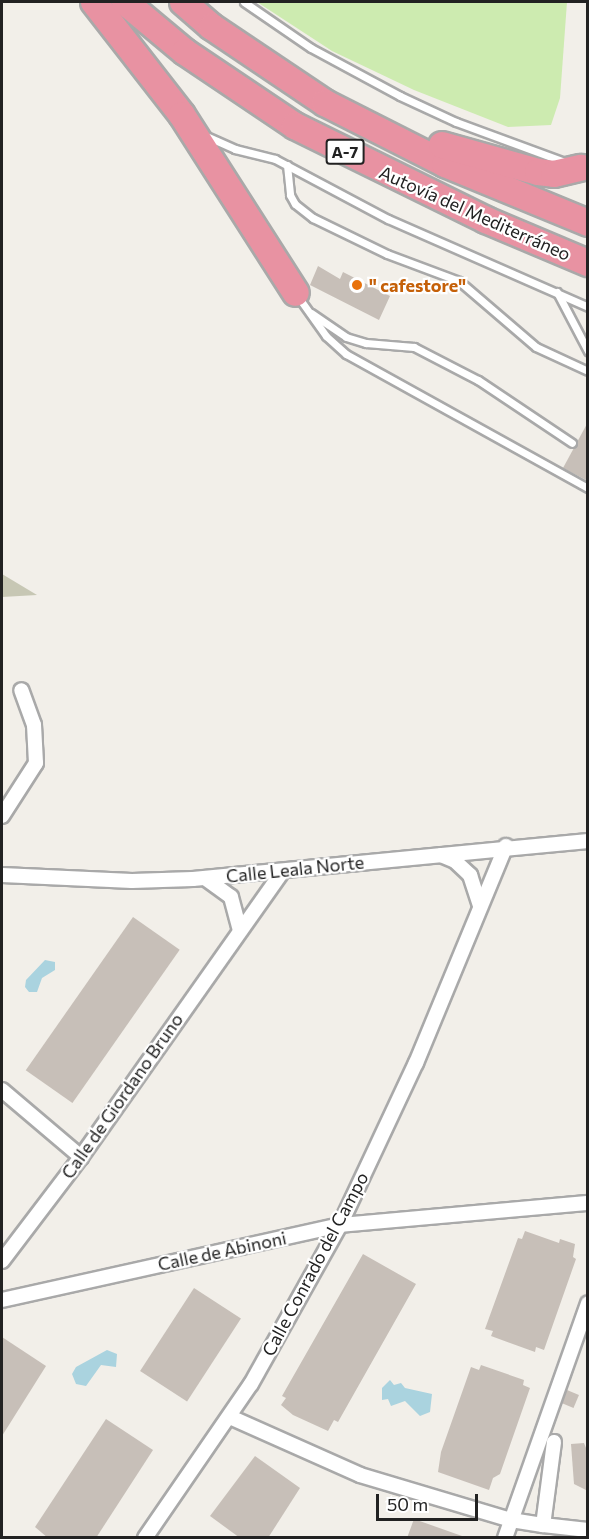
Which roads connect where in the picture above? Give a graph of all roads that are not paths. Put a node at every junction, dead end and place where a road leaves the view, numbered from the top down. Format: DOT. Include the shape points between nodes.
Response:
graph roads {
  1 [pos="94,2"];
  2 [pos="125,2"];
  3 [pos="183,2"];
  4 [pos="244,2"];
  5 [pos="260,60"];
  6 [pos="182,115"];
  7 [pos="287,165"];
  8 [pos="585,166"];
  9 [pos="588,223"];
  10 [pos="588,263"];
  11 [pos="557,292"];
  12 [pos="302,303"];
  13 [pos="588,307"];
  14 [pos="588,351"];
  15 [pos="588,371"];
  16 [pos="572,443"];
  17 [pos="588,488"];
  18 [pos="21,690"];
  19 [pos="2,816"];
  20 [pos="588,841"];
  21 [pos="506,846"];
  22 [pos="436,854"];
  23 [pos="281,873"];
  24 [pos="2,875"];
  25 [pos="205,878"];
  26 [pos="480,905"];
  27 [pos="240,930"];
  28 [pos="2,1090"];
  29 [pos="81,1157"];
  30 [pos="588,1203"];
  31 [pos="340,1225"];
  32 [pos="2,1261"];
  33 [pos="2,1300"];
  34 [pos="588,1303"];
  35 [pos="230,1417"];
  36 [pos="554,1442"];
  37 [pos="511,1520"];
  38 [pos="543,1525"];
  39 [pos="588,1530"];
  40 [pos="145,1538"];
  41 [pos="505,1538"];
  1 -- 6 [label="highway"];
  2 -- 10 [label="highway, Autovía del Mediterráneo / A-7" via="185,52 294,126 465,211"];
  3 -- 5 [label="highway, Autovía del Mediterráneo / A-7"];
  4 -- 8 [label="lane" via="311,48 400,96 456,122"];
  5 -- 8 [label="highway" via="311,78 457,152 554,174"];
  5 -- 9 [label="highway, Autovía del Mediterráneo / A-7" via="325,103 405,144"];
  6 -- 7 [label="lane" via="218,143"];
  6 -- 12 [label="highway"];
  7 -- 11 [label="lane" via="388,219"];
  7 -- 15 [label="lane" via="290,195 313,218 387,254 459,281 536,347"];
  11 -- 13 [label="lane"];
  11 -- 14 [label="lane"];
  12 -- 16 [label="lane" via="336,331 366,343 414,347 478,380"];
  12 -- 17 [label="lane" via="326,336 346,354"];
  18 -- 19 [label="street" via="34,725 36,763"];
  20 -- 21 [label="street, Calle Leala Norte"];
  21 -- 22 [label="street, Calle Leala Norte"];
  21 -- 26 [label="street, Calle Conrado del Campo"];
  22 -- 23 [label="street, Calle Leala Norte"];
  22 -- 26 [label="street" via="465,867 475,884"];
  23 -- 25 [label="street, Calle Leala Norte"];
  23 -- 27 [label="street, Calle de Giordano Bruno"];
  24 -- 25 [label="street, Calle Leala Norte" via="132,881"];
  25 -- 27 [label="street" via="231,897"];
  26 -- 31 [label="street, Calle Conrado del Campo" via="416,1063"];
  27 -- 29 [label="street, Calle de Giordano Bruno"];
  28 -- 29 [label="street"];
  29 -- 32 [label="street, Calle de Giordano Bruno"];
  30 -- 31 [label="street, Calle de Abinoni"];
  31 -- 33 [label="street, Calle de Abinoni"];
  31 -- 35 [label="street, Calle Conrado del Campo"];
  34 -- 37 [label="street"];
  35 -- 37 [label="street" via="360,1475"];
  35 -- 40 [label="street, Calle Conrado del Campo"];
  36 -- 38 [label="street"];
  37 -- 38 [label="street"];
  37 -- 41 [label="street"];
  38 -- 39 [label="street"];
}
